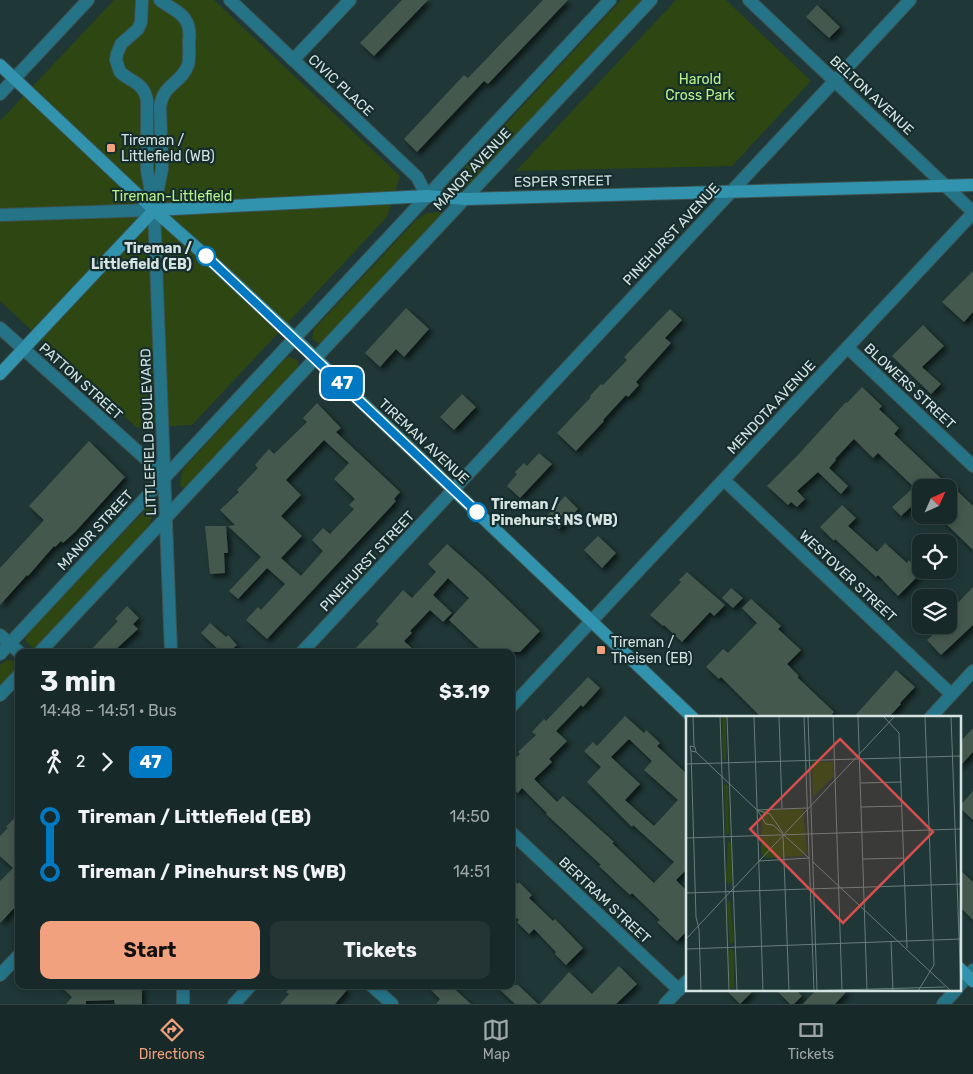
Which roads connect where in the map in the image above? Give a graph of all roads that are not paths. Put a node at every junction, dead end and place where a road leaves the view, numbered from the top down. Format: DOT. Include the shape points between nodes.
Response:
graph roads {
  1 [pos="88,0"];
  2 [pos="142,0"];
  3 [pos="160,0"];
  4 [pos="230,0"];
  5 [pos="350,0"];
  6 [pos="610,0"];
  7 [pos="651,0"];
  8 [pos="750,0"];
  9 [pos="910,0"];
  10 [pos="293,60"];
  11 [pos="0,65"];
  12 [pos="14,78"];
  13 [pos="835,81"];
  14 [pos="0,94"];
  15 [pos="973,185"];
  16 [pos="946,186"];
  17 [pos="730,192"];
  18 [pos="427,196"];
  19 [pos="465,199"];
  20 [pos="154,210"];
  21 [pos="973,212"];
  22 [pos="0,215"];
  23 [pos="0,328"];
  24 [pos="294,338"];
  25 [pos="848,348"];
  26 [pos="23,349"];
  27 [pos="316,358"];
  28 [pos="0,374"];
  29 [pos="973,466"];
  30 [pos="164,476"];
  31 [pos="724,480"];
  32 [pos="454,490"];
  33 [pos="166,518"];
  34 [pos="591,622"];
  35 [pos="0,635"];
  36 [pos="14,648"];
  37 [pos="43,649"];
  38 [pos="171,649"];
  39 [pos="305,649"];
  40 [pos="0,654"];
  41 [pos="973,670"];
  42 [pos="15,679"];
  43 [pos="951,694"];
  44 [pos="0,695"];
  45 [pos="515,703"];
  46 [pos="691,716"];
  47 [pos="932,716"];
  48 [pos="515,836"];
  49 [pos="15,959"];
  50 [pos="968,974"];
  51 [pos="0,975"];
  52 [pos="683,985"];
  53 [pos="960,985"];
  54 [pos="183,989"];
  55 [pos="247,989"];
  56 [pos="375,989"];
  57 [pos="954,992"];
  58 [pos="183,1004"];
  59 [pos="234,1004"];
  60 [pos="392,1004"];
  61 [pos="665,1004"];
  62 [pos="943,1004"];
  1 -- 12 [label="street"];
  2 -- 20 [label="street" via="142,22 121,44 116,60 120,72 137,83 146,96 147,170"];
  3 -- 20 [label="street" via="185,18 190,29 189,61 182,76 166,89 160,106 162,170"];
  4 -- 10 [label="street, CIVIC PLACE"];
  5 -- 10 [label="street"];
  6 -- 18 [label="street, MANOR AVENUE"];
  7 -- 19 [label="street, MANOR AVENUE"];
  8 -- 13 [label="street, BELTON AVENUE"];
  9 -- 13 [label="street, PINEHURST AVENUE"];
  10 -- 18 [label="street, CIVIC PLACE" via="417,177"];
  11 -- 12 [label="street, TIREMAN AVENUE"];
  12 -- 14 [label="street"];
  12 -- 20 [label="street, TIREMAN AVENUE"];
  13 -- 16 [label="street, BELTON AVENUE"];
  13 -- 17 [label="street, PINEHURST AVENUE"];
  15 -- 16 [label="street, ESPER STREET"];
  16 -- 17 [label="street, ESPER STREET"];
  16 -- 21 [label="street, BELTON AVENUE"];
  17 -- 19 [label="street, ESPER STREET"];
  17 -- 32 [label="street, PINEHURST AVENUE"];
  18 -- 19 [label="street, ESPER STREET"];
  18 -- 20 [label="street, ESPER STREET"];
  18 -- 24 [label="street, MANOR AVENUE"];
  19 -- 27 [label="street, MANOR AVENUE"];
  20 -- 22 [label="street"];
  20 -- 24 [label="street, TIREMAN AVENUE"];
  20 -- 26 [label="street"];
  20 -- 30 [label="street, LITTLEFIELD BOULEVARD"];
  21 -- 25 [label="street, MENDOTA AVENUE"];
  23 -- 26 [label="street, PATTON STREET"];
  24 -- 27 [label="street, TIREMAN AVENUE"];
  24 -- 30 [label="street, MANOR STREET"];
  25 -- 29 [label="street, BLOWERS STREET"];
  25 -- 31 [label="street, MENDOTA AVENUE"];
  26 -- 28 [label="street"];
  26 -- 30 [label="street, PATTON STREET"];
  27 -- 32 [label="street, TIREMAN AVENUE"];
  27 -- 33 [label="street"];
  30 -- 33 [label="street, LITTLEFIELD BOULEVARD"];
  30 -- 36 [label="street, MANOR STREET"];
  31 -- 34 [label="street, MENDOTA AVENUE"];
  31 -- 43 [label="street, WESTOVER STREET"];
  32 -- 34 [label="street, TIREMAN AVENUE"];
  32 -- 39 [label="street, PINEHURST STREET"];
  33 -- 37 [label="street"];
  33 -- 38 [label="street, LITTLEFIELD BOULEVARD"];
  34 -- 45 [label="street, MENDOTA AVENUE"];
  34 -- 46 [label="street, TIREMAN AVENUE"];
  35 -- 36 [label="street"];
  36 -- 40 [label="street, MANOR STREET"];
  41 -- 43 [label="street"];
  42 -- 44 [label="street"];
  43 -- 47 [label="street"];
  48 -- 52 [label="street, BERTRAM STREET"];
  49 -- 51 [label="street"];
  50 -- 53 [label="street"];
  52 -- 61 [label="street"];
  54 -- 58 [label="street"];
  55 -- 59 [label="street"];
  56 -- 60 [label="street"];
  57 -- 62 [label="street"];
}
